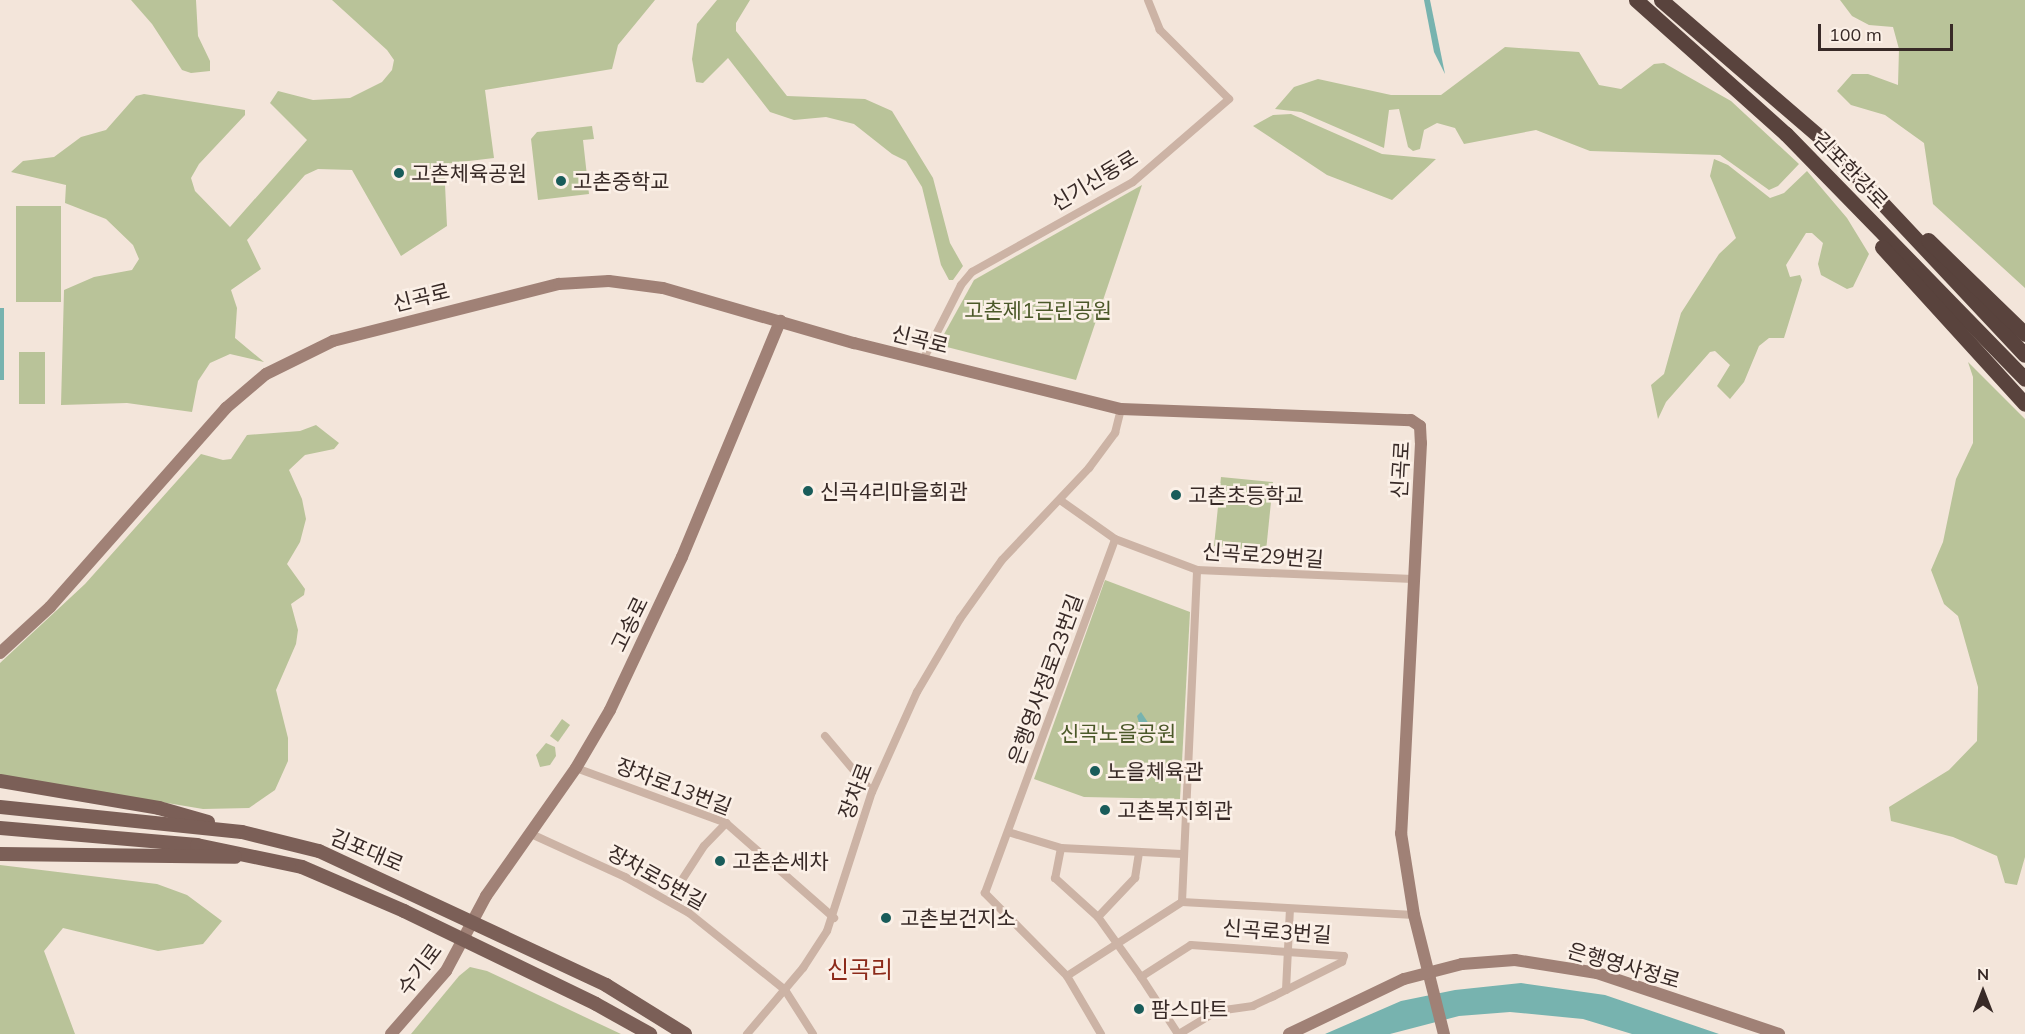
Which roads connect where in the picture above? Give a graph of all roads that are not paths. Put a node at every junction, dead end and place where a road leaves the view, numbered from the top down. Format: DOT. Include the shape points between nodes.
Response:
graph roads {
  1 [pos="1148,0"];
  2 [pos="1636,0"];
  3 [pos="1661,0"];
  4 [pos="1828,175"];
  5 [pos="1893,213"];
  6 [pos="780,321"];
  7 [pos="2025,334"];
  8 [pos="2025,355"];
  9 [pos="923,360"];
  10 [pos="2025,379"];
  11 [pos="2025,404"];
  12 [pos="1121,409"];
  13 [pos="1060,500"];
  14 [pos="1115,539"];
  15 [pos="1197,570"];
  16 [pos="1413,579"];
  17 [pos="0,653"];
  18 [pos="825,736"];
  19 [pos="576,768"];
  20 [pos="0,781"];
  21 [pos="872,792"];
  22 [pos="0,807"];
  23 [pos="726,823"];
  24 [pos="0,828"];
  25 [pos="242,832"];
  26 [pos="1008,832"];
  27 [pos="529,833"];
  28 [pos="1061,848"];
  29 [pos="1139,852"];
  30 [pos="0,854"];
  31 [pos="1182,854"];
  32 [pos="261,856"];
  33 [pos="669,900"];
  34 [pos="1182,902"];
  35 [pos="1290,909"];
  36 [pos="1414,915"];
  37 [pos="1098,916"];
  38 [pos="834,918"];
  39 [pos="471,922"];
  40 [pos="463,940"];
  41 [pos="1119,944"];
  42 [pos="1288,950"];
  43 [pos="1067,976"];
  44 [pos="1431,976"];
  45 [pos="1141,977"];
  46 [pos="785,990"];
  47 [pos="1286,990"];
  48 [pos="1444,1033"];
  49 [pos="391,1034"];
  50 [pos="650,1034"];
  51 [pos="685,1034"];
  52 [pos="747,1034"];
  53 [pos="813,1034"];
  54 [pos="1101,1034"];
  55 [pos="1178,1034"];
  56 [pos="1289,1034"];
  57 [pos="1779,1034"];
  1 -- 9 [label="street, 신기신동로" via="1160,30 1229,99 1133,182 972,272 952,300"];
  2 -- 4 [label="highway, 김포한강로" via="1737,87"];
  3 -- 5 [label="highway, 김포한강로" via="1822,139"];
  4 -- 10 [label="highway, 김포한강로"];
  4 -- 11 [label="highway" via="1916,288"];
  5 -- 7 [label="highway" via="1937,247"];
  5 -- 8 [label="highway, 김포한강로"];
  6 -- 9 [label="street, 신곡로"];
  6 -- 17 [label="street, 신곡로" via="663,288 631,282 584,281 360,333 312,350 266,374 235,398 50,607"];
  6 -- 19 [label="street, 고송로" via="666,593 610,710"];
  9 -- 12 [label="street, 신곡로"];
  12 -- 13 [label="street" via="1110,440"];
  12 -- 16 [label="street, 신곡로" via="1417,422 1421,443"];
  13 -- 14 [label="street, 신곡로29번길"];
  13 -- 21 [label="street, 장차로" via="1002,560 964,611 923,681"];
  14 -- 15 [label="street, 신곡로29번길"];
  14 -- 26 [label="street, 은행영사정로23번길"];
  15 -- 16 [label="street, 신곡로29번길"];
  15 -- 31 [label="street"];
  16 -- 36 [label="street, 신곡로" via="1401,833"];
  18 -- 21 [label="street"];
  19 -- 23 [label="street, 장차로13번길"];
  19 -- 27 [label="street, 고송로"];
  20 -- 25 [label="main road" via="159,808"];
  21 -- 38 [label="street, 장차로"];
  22 -- 25 [label="main road, 김포대로"];
  23 -- 33 [label="street" via="714,832"];
  23 -- 38 [label="street, 장차로13번길"];
  24 -- 32 [label="main road, 김포대로" via="197,845"];
  25 -- 39 [label="main road, 김포대로" via="346,861"];
  26 -- 28 [label="street"];
  26 -- 43 [label="street, 은행영사정로23번길" via="985,893"];
  27 -- 33 [label="street, 장차로5번길"];
  27 -- 39 [label="street, 고송로"];
  28 -- 29 [label="street"];
  28 -- 37 [label="street" via="1055,878"];
  29 -- 31 [label="street"];
  29 -- 37 [label="street" via="1135,878"];
  30 -- 32 [label="main road"];
  31 -- 34 [label="street"];
  32 -- 40 [label="main road, 김포대로" via="330,876"];
  33 -- 46 [label="street, 장차로5번길"];
  34 -- 35 [label="street, 신곡로3번길"];
  34 -- 41 [label="street"];
  35 -- 36 [label="street, 신곡로3번길"];
  35 -- 42 [label="street"];
  36 -- 44 [label="street, 신곡로"];
  37 -- 41 [label="street"];
  38 -- 46 [label="street, 장차로"];
  39 -- 40 [label="street, 수기로"];
  39 -- 51 [label="main road, 김포대로" via="627,996"];
  40 -- 49 [label="street, 수기로" via="441,978"];
  40 -- 50 [label="main road, 김포대로"];
  41 -- 43 [label="street"];
  41 -- 45 [label="street"];
  42 -- 45 [label="street, 신곡로3번길" via="1191,945"];
  42 -- 47 [label="street"];
  42 -- 47 [label="street, 신곡로3번길" via="1338,952 1344,958"];
  43 -- 54 [label="street, 은행영사정로23번길"];
  44 -- 48 [label="street, 신곡로"];
  44 -- 56 [label="street, 은행영사정로" via="1376,989"];
  44 -- 57 [label="street, 은행영사정로" via="1484,961 1569,967"];
  45 -- 55 [label="street"];
  46 -- 52 [label="street, 장차로"];
  46 -- 53 [label="street, 장차로5번길"];
  47 -- 55 [label="street, 신곡로3번길" via="1253,1006 1217,1011"];
}
